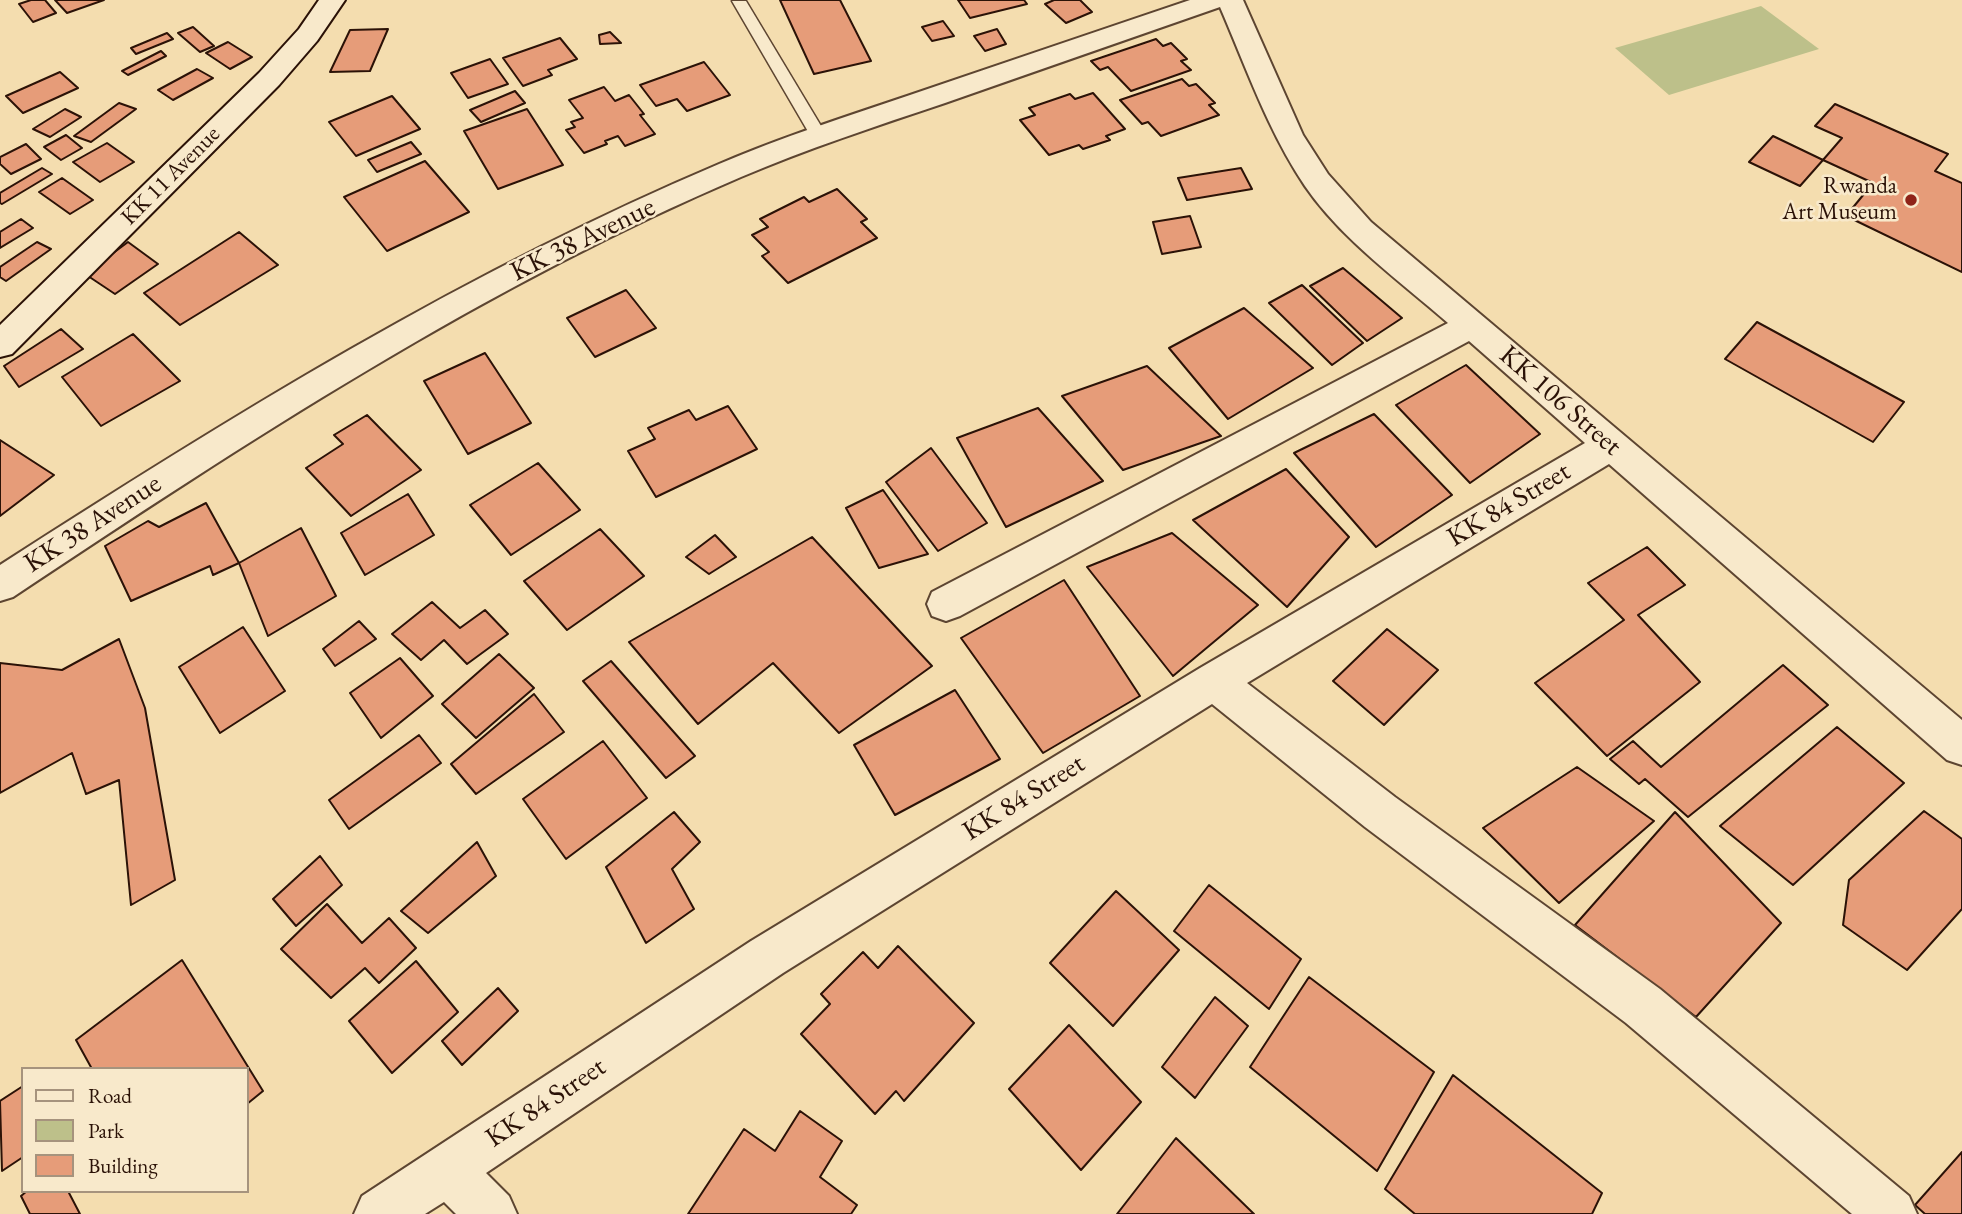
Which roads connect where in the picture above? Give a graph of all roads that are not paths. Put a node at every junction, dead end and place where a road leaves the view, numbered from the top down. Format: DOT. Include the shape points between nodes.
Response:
graph roads {
  1 [pos="332,0"];
  2 [pos="1215,0"];
  3 [pos="1230,0"];
  4 [pos="739,1"];
  5 [pos="819,136"];
  6 [pos="1472,325"];
  7 [pos="0,345"];
  8 [pos="1611,445"];
  9 [pos="0,585"];
  10 [pos="946,604"];
  11 [pos="1214,681"];
  12 [pos="1962,746"];
  13 [pos="447,1169"];
  14 [pos="380,1214"];
  15 [pos="491,1214"];
  16 [pos="1891,1214"];
  1 -- 7 [label="street, KK 11 Avenue" via="269,79"];
  2 -- 5 [label="street, KK 38 Avenue"];
  3 -- 6 [label="street, KK 106 Street" via="1289,135 1317,181 1360,229"];
  4 -- 5 [label="lane"];
  5 -- 9 [label="street, KK 38 Avenue" via="625,217 478,292 206,450"];
  6 -- 8 [label="street, KK 106 Street"];
  6 -- 10 [label="street"];
  8 -- 11 [label="street, KK 84 Street"];
  8 -- 12 [label="street, KK 106 Street"];
  11 -- 13 [label="street, KK 84 Street" via="767,957"];
  11 -- 16 [label="street" via="1380,812 1643,1006"];
  13 -- 14 [label="street, KK 84 Street"];
  13 -- 15 [label="street"];
}
